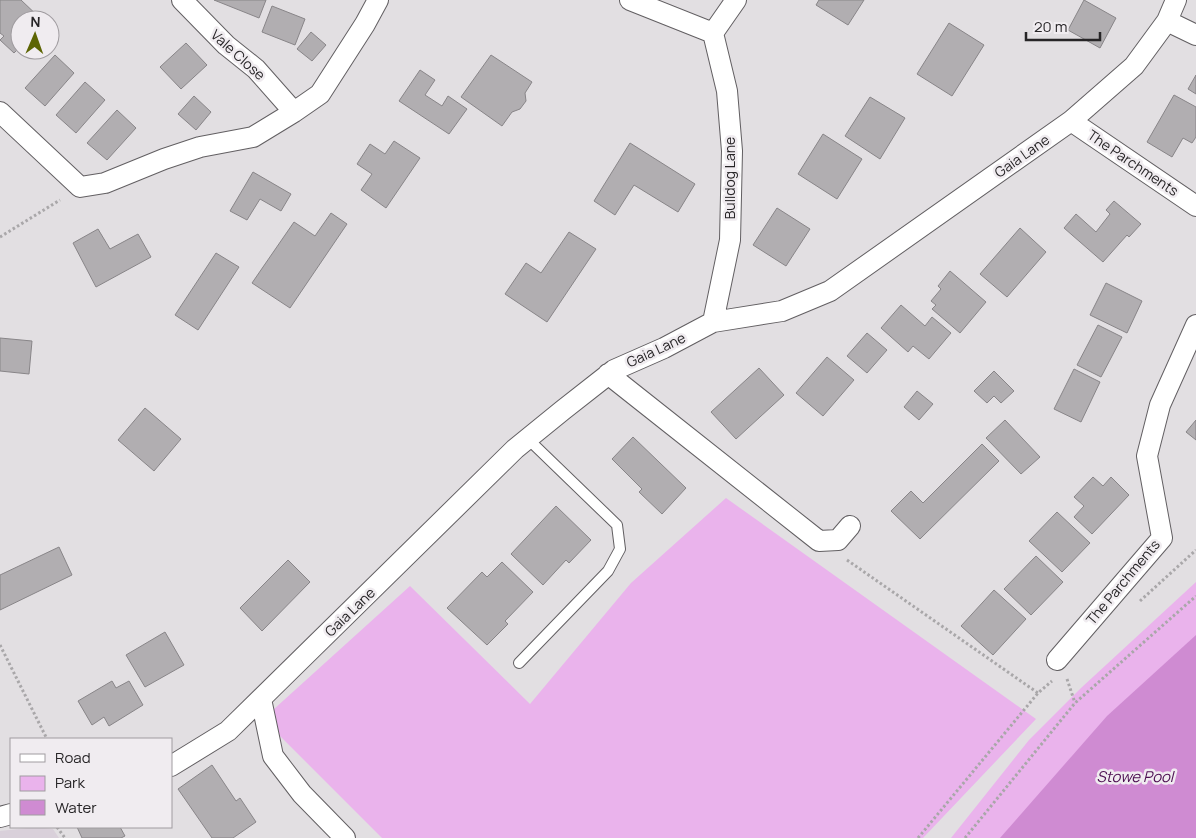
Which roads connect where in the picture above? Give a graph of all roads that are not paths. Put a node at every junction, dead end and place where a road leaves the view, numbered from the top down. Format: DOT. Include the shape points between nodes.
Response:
graph roads {
  1 [pos="182,0"];
  2 [pos="378,0"];
  3 [pos="630,0"];
  4 [pos="736,0"];
  5 [pos="1176,0"];
  6 [pos="1168,20"];
  7 [pos="713,34"];
  8 [pos="1196,35"];
  9 [pos="0,112"];
  10 [pos="294,112"];
  11 [pos="1070,121"];
  12 [pos="1196,206"];
  13 [pos="713,322"];
  14 [pos="1196,325"];
  15 [pos="608,374"];
  16 [pos="528,439"];
  17 [pos="850,526"];
  18 [pos="519,663"];
  19 [pos="1060,670"];
  20 [pos="261,699"];
  21 [pos="172,765"];
  22 [pos="345,838"];
  1 -- 10 [label="street, Vale Close" via="226,45 256,69"];
  2 -- 10 [label="street" via="320,94"];
  3 -- 7 [label="street"];
  4 -- 7 [label="street"];
  5 -- 6 [label="street, Gaia Lane"];
  6 -- 8 [label="street"];
  6 -- 11 [label="street, Gaia Lane" via="1134,66"];
  7 -- 13 [label="street, Bulldog Lane" via="727,91 732,151 730,240"];
  9 -- 10 [label="street" via="80,187 105,183 200,147 253,137"];
  11 -- 12 [label="street, The Parchments"];
  11 -- 13 [label="street, Gaia Lane" via="830,291 782,311"];
  13 -- 15 [label="street, Gaia Lane"];
  14 -- 19 [label="street, The Parchments" via="1160,405 1146,456 1162,538"];
  15 -- 16 [label="street, Gaia Lane"];
  15 -- 17 [label="street" via="819,541 838,540"];
  16 -- 18 [label="lane" via="617,524 620,548 608,571"];
  16 -- 20 [label="street, Gaia Lane"];
  20 -- 21 [label="street, Gaia Lane" via="228,731"];
  20 -- 22 [label="street" via="273,756 302,794"];
}
